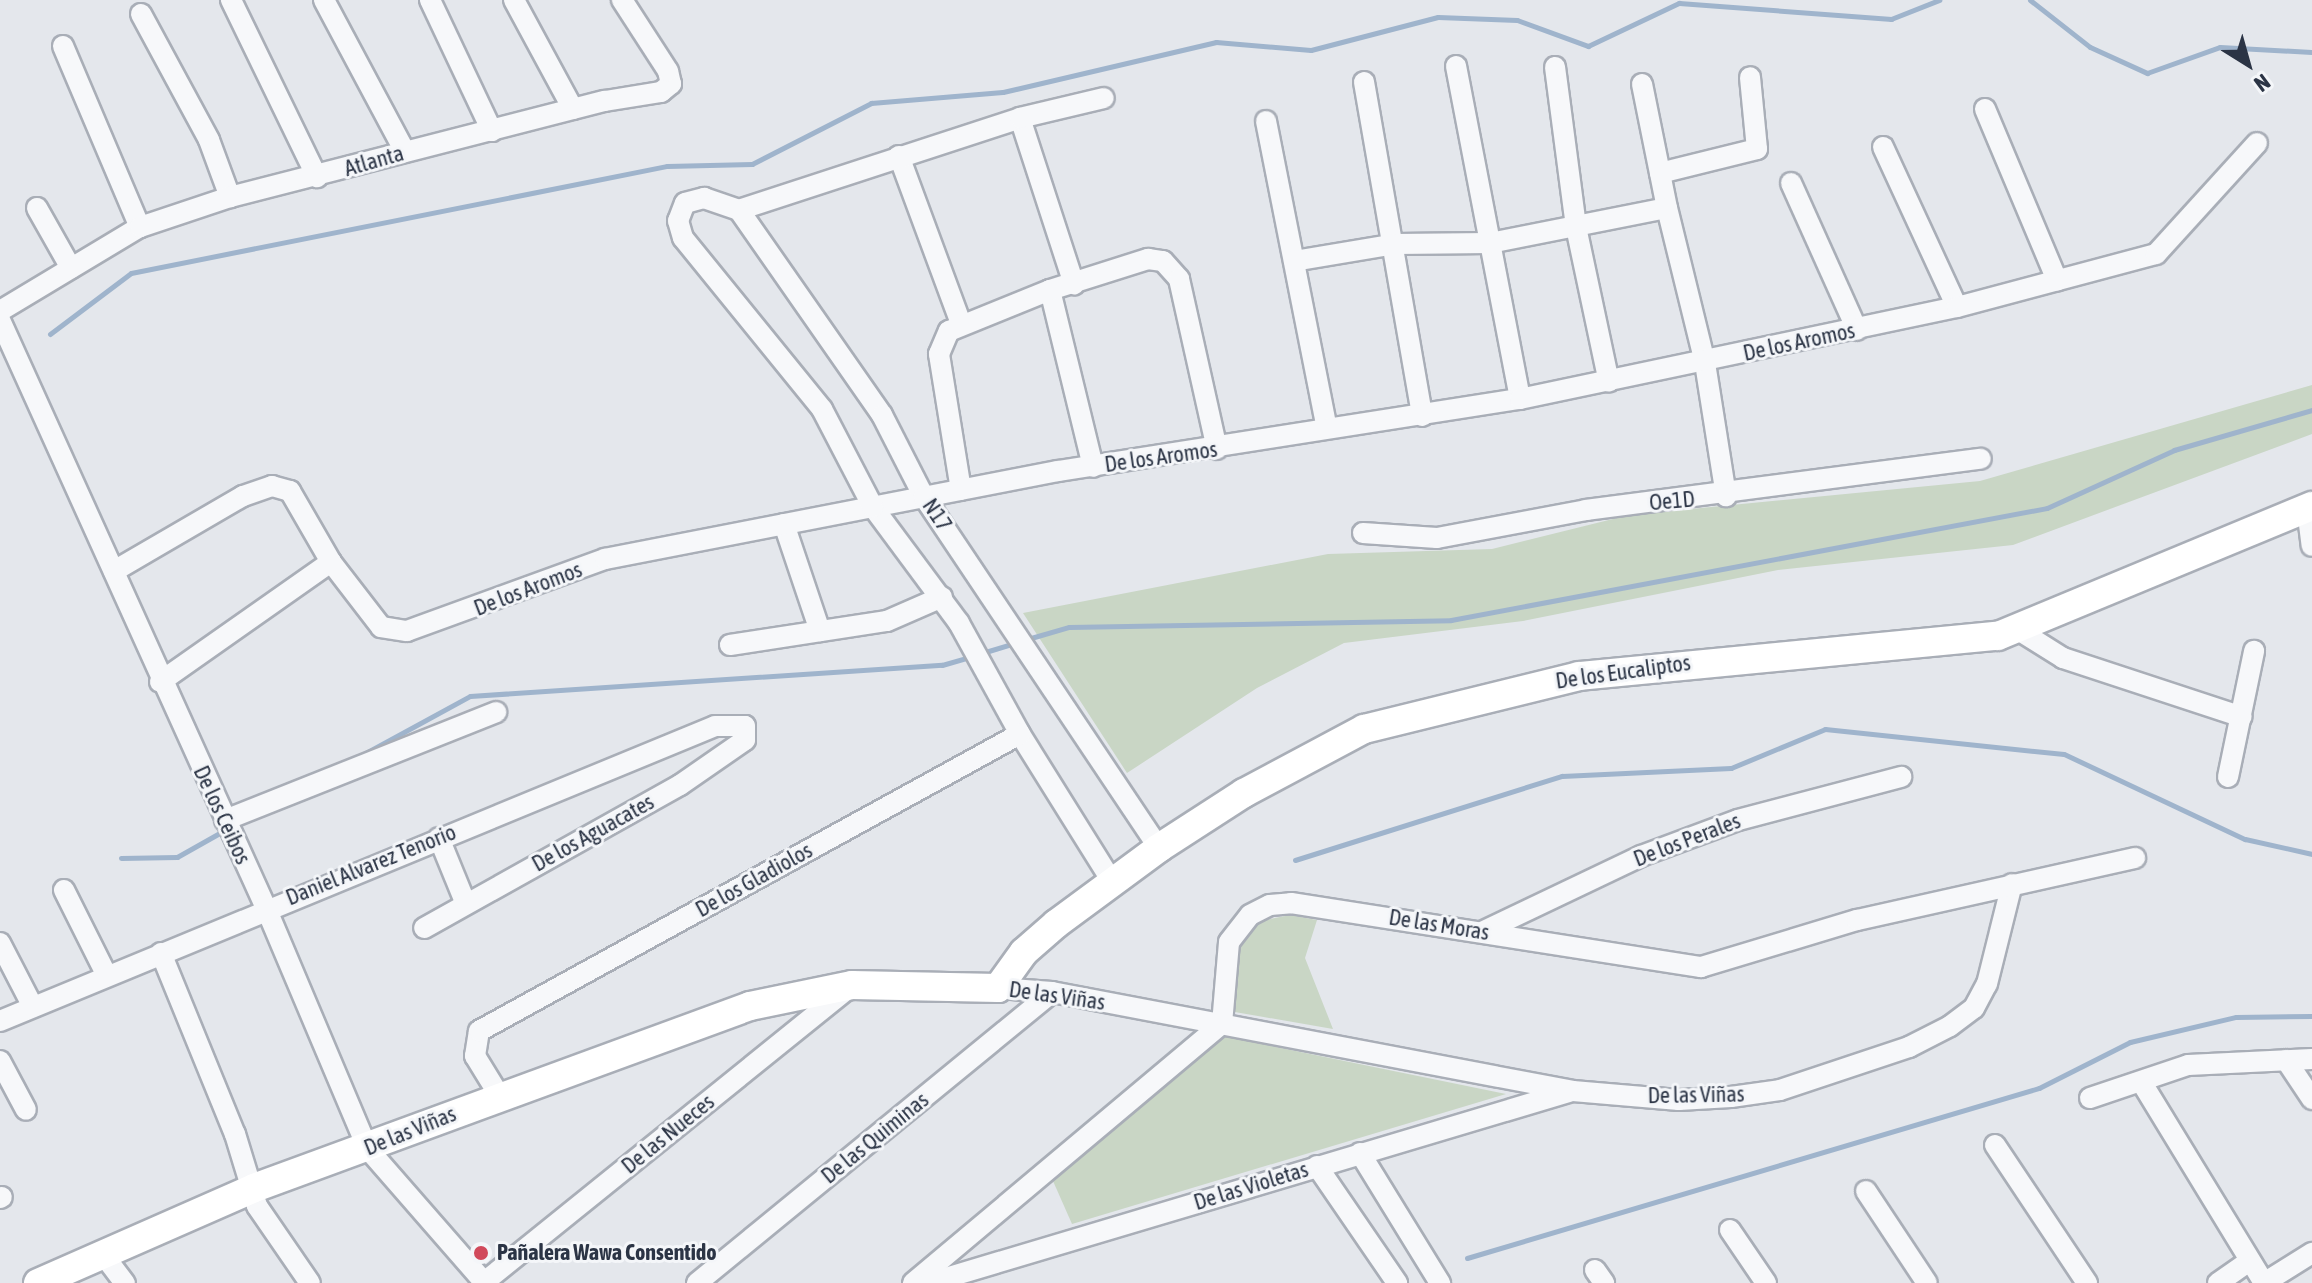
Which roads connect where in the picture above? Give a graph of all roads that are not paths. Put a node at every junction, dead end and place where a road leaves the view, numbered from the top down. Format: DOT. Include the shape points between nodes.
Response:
graph roads {
  1 [pos="231,0"];
  2 [pos="324,0"];
  3 [pos="430,0"];
  4 [pos="514,0"];
  5 [pos="626,2"];
  6 [pos="141,14"];
  7 [pos="63,46"];
  8 [pos="1456,66"];
  9 [pos="1555,67"];
  10 [pos="1750,77"];
  11 [pos="1364,82"];
  12 [pos="1642,84"];
  13 [pos="1104,98"];
  14 [pos="573,109"];
  15 [pos="1985,109"];
  16 [pos="1020,118"];
  17 [pos="1266,121"];
  18 [pos="492,131"];
  19 [pos="2257,143"];
  20 [pos="1883,147"];
  21 [pos="405,152"];
  22 [pos="899,156"];
  23 [pos="1660,173"];
  24 [pos="317,177"];
  25 [pos="1791,183"];
  26 [pos="230,197"];
  27 [pos="1666,207"];
  28 [pos="37,208"];
  29 [pos="739,210"];
  30 [pos="140,227"];
  31 [pos="1576,227"];
  32 [pos="1490,243"];
  33 [pos="1396,244"];
  34 [pos="1294,261"];
  35 [pos="71,268"];
  36 [pos="2057,280"];
  37 [pos="1074,284"];
  38 [pos="1050,290"];
  39 [pos="1957,307"];
  40 [pos="0,311"];
  41 [pos="0,320"];
  42 [pos="961,324"];
  43 [pos="1857,330"];
  44 [pos="1705,363"];
  45 [pos="1609,382"];
  46 [pos="1520,399"];
  47 [pos="1422,416"];
  48 [pos="1327,428"];
  49 [pos="1217,449"];
  50 [pos="1981,459"];
  51 [pos="1093,467"];
  52 [pos="961,490"];
  53 [pos="1726,496"];
  54 [pos="924,497"];
  55 [pos="873,507"];
  56 [pos="2309,507"];
  57 [pos="784,524"];
  58 [pos="1363,533"];
  59 [pos="2312,546"];
  60 [pos="331,562"];
  61 [pos="114,571"];
  62 [pos="942,597"];
  63 [pos="820,631"];
  64 [pos="2020,631"];
  65 [pos="730,645"];
  66 [pos="2254,651"];
  67 [pos="160,682"];
  68 [pos="496,712"];
  69 [pos="2242,717"];
  70 [pos="745,726"];
  71 [pos="1020,734"];
  72 [pos="1901,777"];
  73 [pos="2228,777"];
  74 [pos="225,820"];
  75 [pos="439,838"];
  76 [pos="1159,848"];
  77 [pos="2135,858"];
  78 [pos="1113,883"];
  79 [pos="2012,884"];
  80 [pos="64,890"];
  81 [pos="466,904"];
  82 [pos="266,908"];
  83 [pos="424,928"];
  84 [pos="1484,931"];
  85 [pos="0,943"];
  86 [pos="161,953"];
  87 [pos="107,976"];
  88 [pos="852,985"];
  89 [pos="998,988"];
  90 [pos="1052,992"];
  91 [pos="33,1007"];
  92 [pos="0,1021"];
  93 [pos="1222,1024"];
  94 [pos="2312,1059"];
  95 [pos="2286,1060"];
  96 [pos="0,1061"];
  97 [pos="2142,1083"];
  98 [pos="1573,1091"];
  99 [pos="499,1095"];
  100 [pos="2090,1098"];
  101 [pos="2312,1099"];
  102 [pos="26,1110"];
  103 [pos="1995,1145"];
  104 [pos="368,1149"];
  105 [pos="1360,1153"];
  106 [pos="1317,1166"];
  107 [pos="254,1188"];
  108 [pos="1866,1191"];
  109 [pos="1730,1230"];
  110 [pos="102,1253"];
  111 [pos="2312,1253"];
  112 [pos="2250,1261"];
  113 [pos="38,1283"];
  114 [pos="125,1283"];
  115 [pos="310,1283"];
  116 [pos="484,1283"];
  117 [pos="697,1283"];
  118 [pos="913,1283"];
  119 [pos="929,1283"];
  120 [pos="1397,1283"];
  121 [pos="1440,1283"];
  122 [pos="1766,1283"];
  123 [pos="1927,1283"];
  124 [pos="2087,1283"];
  125 [pos="2218,1283"];
  126 [pos="2264,1283"];
  1 -- 24 [label="street"];
  2 -- 21 [label="street"];
  3 -- 18 [label="street"];
  4 -- 14 [label="street"];
  5 -- 14 [label="street, Atlanta" via="671,84 661,92"];
  6 -- 26 [label="street" via="209,140"];
  7 -- 30 [label="street"];
  8 -- 32 [label="street"];
  9 -- 31 [label="street"];
  10 -- 23 [label="street" via="1759,146 1755,152"];
  11 -- 33 [label="street"];
  12 -- 23 [label="street"];
  13 -- 16 [label="street"];
  14 -- 18 [label="street, Atlanta"];
  15 -- 36 [label="street"];
  16 -- 22 [label="street"];
  16 -- 37 [label="street"];
  17 -- 34 [label="street"];
  18 -- 21 [label="street, Atlanta"];
  19 -- 36 [label="street, De los Aromos" via="2156,254"];
  20 -- 39 [label="street"];
  21 -- 24 [label="street, Atlanta"];
  22 -- 29 [label="street"];
  22 -- 42 [label="street"];
  23 -- 27 [label="street"];
  24 -- 26 [label="street, Atlanta"];
  25 -- 43 [label="street"];
  26 -- 30 [label="street, Atlanta"];
  27 -- 31 [label="street"];
  27 -- 44 [label="street"];
  28 -- 35 [label="street"];
  29 -- 54 [label="street, N17" via="882,415"];
  29 -- 55 [label="street" via="704,198 682,206 678,221 683,238 794,369 843,446"];
  30 -- 35 [label="street, Atlanta"];
  31 -- 32 [label="street"];
  31 -- 45 [label="street"];
  32 -- 33 [label="street"];
  32 -- 46 [label="street"];
  33 -- 34 [label="street"];
  33 -- 47 [label="street"];
  34 -- 48 [label="street"];
  35 -- 40 [label="street, Atlanta"];
  36 -- 39 [label="street, De los Aromos"];
  37 -- 38 [label="street"];
  37 -- 49 [label="street" via="1148,259 1174,269"];
  38 -- 42 [label="street"];
  38 -- 51 [label="street"];
  39 -- 43 [label="street, De los Aromos"];
  41 -- 61 [label="street, De los Ceibos"];
  42 -- 52 [label="street" via="949,331 939,354"];
  43 -- 44 [label="street, De los Aromos"];
  44 -- 45 [label="street, De los Aromos"];
  44 -- 53 [label="street"];
  45 -- 46 [label="street, De los Aromos"];
  46 -- 47 [label="street, De los Aromos"];
  47 -- 48 [label="street, De los Aromos"];
  48 -- 49 [label="street, De los Aromos"];
  49 -- 51 [label="street, De los Aromos"];
  50 -- 53 [label="street, Oe1D"];
  51 -- 52 [label="street, De los Aromos"];
  52 -- 54 [label="street, De los Aromos"];
  53 -- 58 [label="street, Oe1D" via="1586,510 1437,538"];
  54 -- 55 [label="street, De los Aromos"];
  54 -- 76 [label="street, N17"];
  55 -- 57 [label="street, De los Aromos"];
  55 -- 62 [label="street"];
  56 -- 59 [label="street"];
  56 -- 64 [label="street, De los Eucaliptos"];
  57 -- 60 [label="street, De los Aromos" via="605,559 407,631 381,627"];
  57 -- 63 [label="street"];
  60 -- 61 [label="street, De los Aromos" via="290,491 272,486 243,496"];
  60 -- 67 [label="street"];
  61 -- 67 [label="street, De los Ceibos"];
  62 -- 63 [label="street" via="887,621"];
  62 -- 71 [label="street"];
  63 -- 65 [label="street"];
  64 -- 69 [label="street" via="2063,658"];
  64 -- 76 [label="street, De los Eucaliptos" via="1979,639 1678,663 1541,684 1364,729 1244,793"];
  66 -- 69 [label="street"];
  67 -- 74 [label="street, De los Ceibos"];
  68 -- 74 [label="street"];
  69 -- 73 [label="street"];
  70 -- 75 [label="street, Daniel Alvarez Tenorio" via="715,726"];
  70 -- 81 [label="street, De los Aguacates" via="745,740 680,785"];
  71 -- 78 [label="street"];
  71 -- 99 [label="street, De los Gladiolos" via="488,1024 474,1036 473,1045 480,1068"];
  72 -- 84 [label="street, De los Perales" via="1738,820 1641,856"];
  74 -- 82 [label="street, De los Ceibos"];
  75 -- 81 [label="street"];
  75 -- 82 [label="street, Daniel Alvarez Tenorio"];
  76 -- 78 [label="street, De los Eucaliptos"];
  77 -- 79 [label="street, De las Moras"];
  78 -- 89 [label="street, De los Eucaliptos" via="1024,952"];
  79 -- 84 [label="street, De las Moras" via="1857,920 1701,967"];
  79 -- 98 [label="street, De las Viñas" via="1987,984 1974,1008 1909,1047 1780,1090 1731,1097 1679,1100"];
  80 -- 87 [label="street"];
  81 -- 83 [label="street, De los Aguacates"];
  82 -- 86 [label="street, Daniel Alvarez Tenorio"];
  82 -- 104 [label="street, De los Ceibos"];
  84 -- 93 [label="street, De las Moras" via="1291,903 1270,905 1250,915 1229,942"];
  85 -- 91 [label="street"];
  86 -- 87 [label="street, Daniel Alvarez Tenorio"];
  86 -- 107 [label="street"];
  87 -- 91 [label="street, Daniel Alvarez Tenorio"];
  88 -- 89 [label="street, De las Viñas"];
  88 -- 99 [label="street, De las Viñas" via="750,1006"];
  88 -- 116 [label="street, De las Nueces"];
  89 -- 90 [label="street, De las Viñas"];
  90 -- 93 [label="street, De las Viñas"];
  90 -- 117 [label="street, De las Quiminas"];
  91 -- 92 [label="street, Daniel Alvarez Tenorio"];
  93 -- 98 [label="street, De las Viñas"];
  93 -- 118 [label="street"];
  94 -- 95 [label="street"];
  95 -- 97 [label="street" via="2188,1065"];
  95 -- 101 [label="street"];
  96 -- 102 [label="street"];
  97 -- 100 [label="street"];
  97 -- 112 [label="street"];
  98 -- 105 [label="street, De las Violetas"];
  99 -- 104 [label="street, De las Viñas"];
  103 -- 124 [label="street"];
  104 -- 107 [label="street, De las Viñas"];
  104 -- 116 [label="street, De los Ceibos"];
  105 -- 106 [label="street, De las Violetas"];
  105 -- 121 [label="street"];
  106 -- 119 [label="street, De las Violetas"];
  106 -- 120 [label="street"];
  107 -- 110 [label="street, De las Viñas"];
  107 -- 115 [label="street" via="272,1231"];
  108 -- 123 [label="street"];
  109 -- 122 [label="street"];
  110 -- 113 [label="street, De las Viñas"];
  110 -- 114 [label="street"];
  111 -- 126 [label="street"];
  112 -- 125 [label="street"];
  112 -- 126 [label="street"];
}
